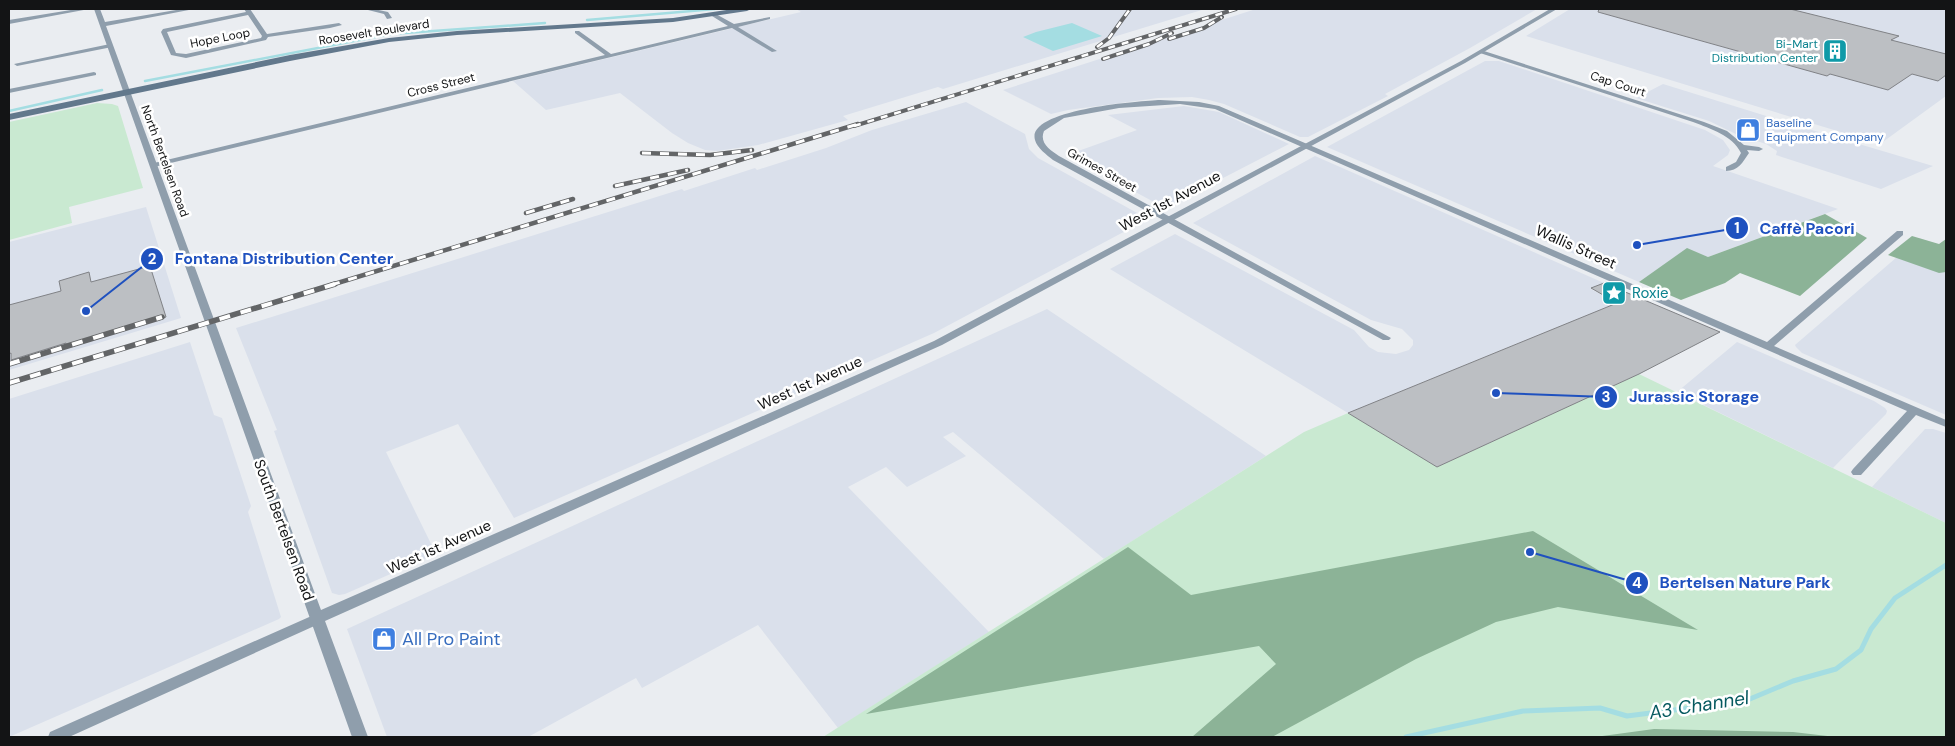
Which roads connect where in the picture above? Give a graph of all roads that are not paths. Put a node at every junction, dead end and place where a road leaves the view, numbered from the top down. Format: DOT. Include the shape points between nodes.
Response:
graph roads {
  1 [pos="86,9"];
  2 [pos="97,9"];
  3 [pos="190,9"];
  4 [pos="369,9"];
  5 [pos="747,9"];
  6 [pos="1554,9"];
  7 [pos="248,11"];
  8 [pos="714,15"];
  9 [pos="389,18"];
  10 [pos="768,18"];
  11 [pos="9,22"];
  12 [pos="102,25"];
  13 [pos="339,25"];
  14 [pos="733,26"];
  15 [pos="577,32"];
  16 [pos="265,36"];
  17 [pos="110,46"];
  18 [pos="774,51"];
  19 [pos="1482,52"];
  20 [pos="610,56"];
  21 [pos="17,64"];
  22 [pos="94,74"];
  23 [pos="9,90"];
  24 [pos="127,92"];
  25 [pos="1192,102"];
  26 [pos="9,117"];
  27 [pos="1307,145"];
  28 [pos="1744,147"];
  29 [pos="1759,149"];
  30 [pos="154,165"];
  31 [pos="1729,169"];
  32 [pos="1170,219"];
  33 [pos="1900,233"];
  34 [pos="211,321"];
  35 [pos="1386,338"];
  36 [pos="1768,346"];
  37 [pos="1914,410"];
  38 [pos="1946,424"];
  39 [pos="1857,472"];
  40 [pos="316,619"];
  41 [pos="55,737"];
  42 [pos="360,737"];
  1 -- 11 [label="street"];
  2 -- 12 [label="street, North Bertelsen Road"];
  3 -- 12 [label="street"];
  4 -- 9 [label="street" via="386,13"];
  5 -- 8 [label="main road, Roosevelt Boulevard"];
  6 -- 19 [label="street, West 1st Avenue"];
  7 -- 16 [label="street, Hope Loop"];
  7 -- 16 [label="street, Hope Loop" via="164,31 177,57 257,42"];
  8 -- 14 [label="street"];
  8 -- 24 [label="main road, Roosevelt Boulevard" via="389,40"];
  10 -- 14 [label="street, Cross Street"];
  12 -- 17 [label="street, North Bertelsen Road"];
  13 -- 16 [label="street"];
  14 -- 18 [label="street"];
  14 -- 20 [label="street, Cross Street"];
  15 -- 20 [label="street"];
  17 -- 21 [label="street"];
  17 -- 24 [label="street, North Bertelsen Road"];
  19 -- 27 [label="street, West 1st Avenue"];
  19 -- 28 [label="street, Cap Court" via="1704,124"];
  20 -- 30 [label="street, Cross Street"];
  22 -- 23 [label="street"];
  24 -- 26 [label="main road, Roosevelt Boulevard"];
  24 -- 30 [label="street, North Bertelsen Road"];
  25 -- 27 [label="street, Wallis Street" via="1229,111"];
  25 -- 32 [label="street, Grimes Street" via="1156,102 1062,116 1041,130 1038,138 1040,145 1056,158"];
  27 -- 32 [label="street, West 1st Avenue"];
  27 -- 36 [label="street, Wallis Street"];
  28 -- 29 [label="street, Cap Court"];
  28 -- 31 [label="street" via="1746,153 1743,158"];
  30 -- 34 [label="street, North Bertelsen Road"];
  32 -- 35 [label="street, Grimes Street"];
  32 -- 40 [label="street, West 1st Avenue" via="915,354"];
  33 -- 36 [label="street"];
  34 -- 40 [label="street, South Bertelsen Road"];
  36 -- 37 [label="street, Wallis Street"];
  37 -- 38 [label="street, Wallis Street"];
  37 -- 39 [label="street"];
  40 -- 41 [label="street, West 1st Avenue"];
  40 -- 42 [label="street, South Bertelsen Road"];
}
